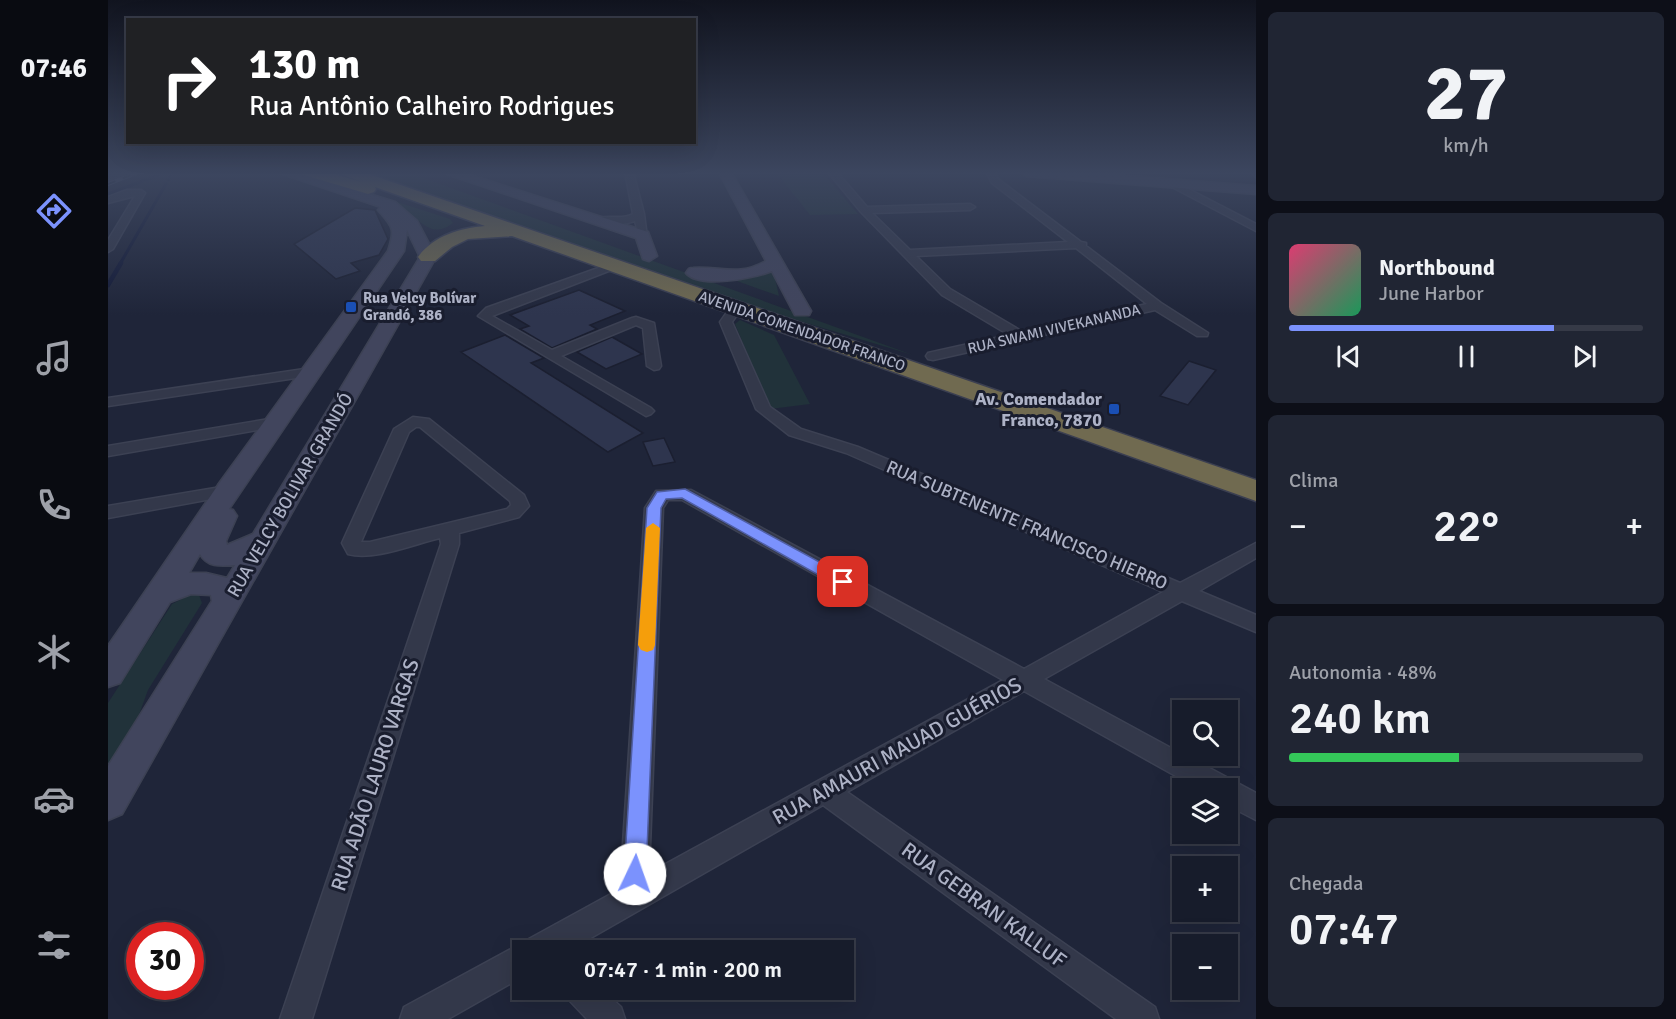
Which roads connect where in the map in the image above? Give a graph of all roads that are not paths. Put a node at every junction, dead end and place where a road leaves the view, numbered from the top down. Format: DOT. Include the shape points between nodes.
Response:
graph roads {
  1 [pos="125,220"];
  2 [pos="396,220"];
  3 [pos="407,220"];
  4 [pos="470,220"];
  5 [pos="487,220"];
  6 [pos="552,220"];
  7 [pos="598,220"];
  8 [pos="627,220"];
  9 [pos="640,220"];
  10 [pos="751,220"];
  11 [pos="874,220"];
  12 [pos="1048,220"];
  13 [pos="1240,220"];
  14 [pos="1256,228"];
  15 [pos="417,231"];
  16 [pos="644,234"];
  17 [pos="530,235"];
  18 [pos="606,241"];
  19 [pos="1082,245"];
  20 [pos="108,249"];
  21 [pos="908,253"];
  22 [pos="648,256"];
  23 [pos="428,257"];
  24 [pos="621,257"];
  25 [pos="775,262"];
  26 [pos="388,263"];
  27 [pos="694,273"];
  28 [pos="406,293"];
  29 [pos="1157,306"];
  30 [pos="736,308"];
  31 [pos="802,311"];
  32 [pos="1202,333"];
  33 [pos="1020,336"];
  34 [pos="551,355"];
  35 [pos="933,356"];
  36 [pos="654,366"];
  37 [pos="311,372"];
  38 [pos="108,402"];
  39 [pos="646,411"];
  40 [pos="275,423"];
  41 [pos="108,451"];
  42 [pos="1256,467"];
  43 [pos="227,491"];
  44 [pos="1256,491"];
  45 [pos="108,512"];
  46 [pos="449,529"];
  47 [pos="262,541"];
  48 [pos="1256,550"];
  49 [pos="1183,591"];
  50 [pos="158,595"];
  51 [pos="228,602"];
  52 [pos="1256,624"];
  53 [pos="108,672"];
  54 [pos="1022,681"];
  55 [pos="1203,778"];
  56 [pos="824,791"];
  57 [pos="1238,797"];
  58 [pos="108,801"];
  59 [pos="1256,807"];
  60 [pos="634,897"];
  61 [pos="560,940"];
  62 [pos="512,967"];
  63 [pos="591,1000"];
  64 [pos="296,1019"];
  65 [pos="416,1019"];
  66 [pos="609,1019"];
  67 [pos="1143,1019"];
  1 -- 20 [label="street"];
  2 -- 26 [label="main road" via="401,238"];
  3 -- 15 [label="main road"];
  4 -- 15 [label="highway" via="439,231"];
  5 -- 17 [label="highway, AVENIDA COMENDADOR FRANCO"];
  6 -- 18 [label="highway"];
  7 -- 8 [label="street"];
  7 -- 16 [label="main road"];
  9 -- 16 [label="street"];
  10 -- 25 [label="main road"];
  11 -- 21 [label="street"];
  12 -- 19 [label="street, RUA SWAMI VIVEKANANDA"];
  13 -- 14 [label="street"];
  15 -- 23 [label="main road"];
  16 -- 22 [label="main road"];
  17 -- 23 [label="highway" via="466,234 447,240"];
  17 -- 24 [label="highway, AVENIDA COMENDADOR FRANCO"];
  19 -- 21 [label="street"];
  19 -- 29 [label="street, RUA SWAMI VIVEKANANDA"];
  21 -- 33 [label="street" via="946,292"];
  22 -- 24 [label="highway, AVENIDA COMENDADOR FRANCO"];
  22 -- 27 [label="highway, AVENIDA COMENDADOR FRANCO"];
  23 -- 28 [label="main road, RUA VELCY BOLIVAR GRANDÓ"];
  24 -- 30 [label="highway, AVENIDA COMENDADOR FRANCO"];
  24 -- 34 [label="street" via="484,316"];
  25 -- 27 [label="main road" via="743,274"];
  25 -- 31 [label="main road"];
  26 -- 28 [label="main road" via="414,260"];
  26 -- 37 [label="main road"];
  27 -- 31 [label="highway, AVENIDA COMENDADOR FRANCO"];
  28 -- 47 [label="main road, RUA VELCY BOLIVAR GRANDÓ"];
  29 -- 32 [label="street"];
  29 -- 33 [label="street, RUA SWAMI VIVEKANANDA"];
  30 -- 44 [label="highway, AVENIDA COMENDADOR FRANCO"];
  30 -- 49 [label="street, RUA SUBTENENTE FRANCISCO HIERRO" via="726,322 764,409 795,432 852,450"];
  31 -- 35 [label="highway, AVENIDA COMENDADOR FRANCO"];
  33 -- 35 [label="street, RUA SWAMI VIVEKANANDA"];
  34 -- 36 [label="street" via="636,321 649,326"];
  34 -- 39 [label="street"];
  35 -- 42 [label="highway, AVENIDA COMENDADOR FRANCO"];
  37 -- 38 [label="street"];
  37 -- 40 [label="main road"];
  40 -- 41 [label="street"];
  40 -- 43 [label="main road"];
  43 -- 45 [label="street"];
  43 -- 47 [label="main road" via="227,506 212,541 214,553 234,555"];
  43 -- 50 [label="main road"];
  46 -- 46 [label="street" via="370,549 355,549 351,543 402,429 413,422 424,422 518,499 520,506 513,513"];
  46 -- 64 [label="street, RUA ADÃO LAURO VARGAS" via="450,544"];
  47 -- 51 [label="main road, RUA VELCY BOLIVAR GRANDÓ"];
  48 -- 49 [label="street, RUA AMAURI MAUAD GUÉRIOS"];
  49 -- 52 [label="street, RUA SUBTENENTE FRANCISCO HIERRO"];
  49 -- 54 [label="street, RUA AMAURI MAUAD GUÉRIOS"];
  50 -- 51 [label="main road" via="183,584 208,582 224,588"];
  50 -- 53 [label="main road"];
  51 -- 58 [label="main road, RUA VELCY BOLIVAR GRANDÓ"];
  54 -- 55 [label="street"];
  54 -- 56 [label="street, RUA AMAURI MAUAD GUÉRIOS"];
  54 -- 60 [label="street" via="685,494 662,495 654,508"];
  56 -- 60 [label="street, RUA AMAURI MAUAD GUÉRIOS"];
  56 -- 67 [label="street, RUA GEBRAN KALLUF"];
  57 -- 59 [label="street"];
  60 -- 61 [label="street, RUA AMAURI MAUAD GUÉRIOS"];
  62 -- 65 [label="street, RUA AMAURI MAUAD GUÉRIOS"];
  63 -- 66 [label="street"];
}
